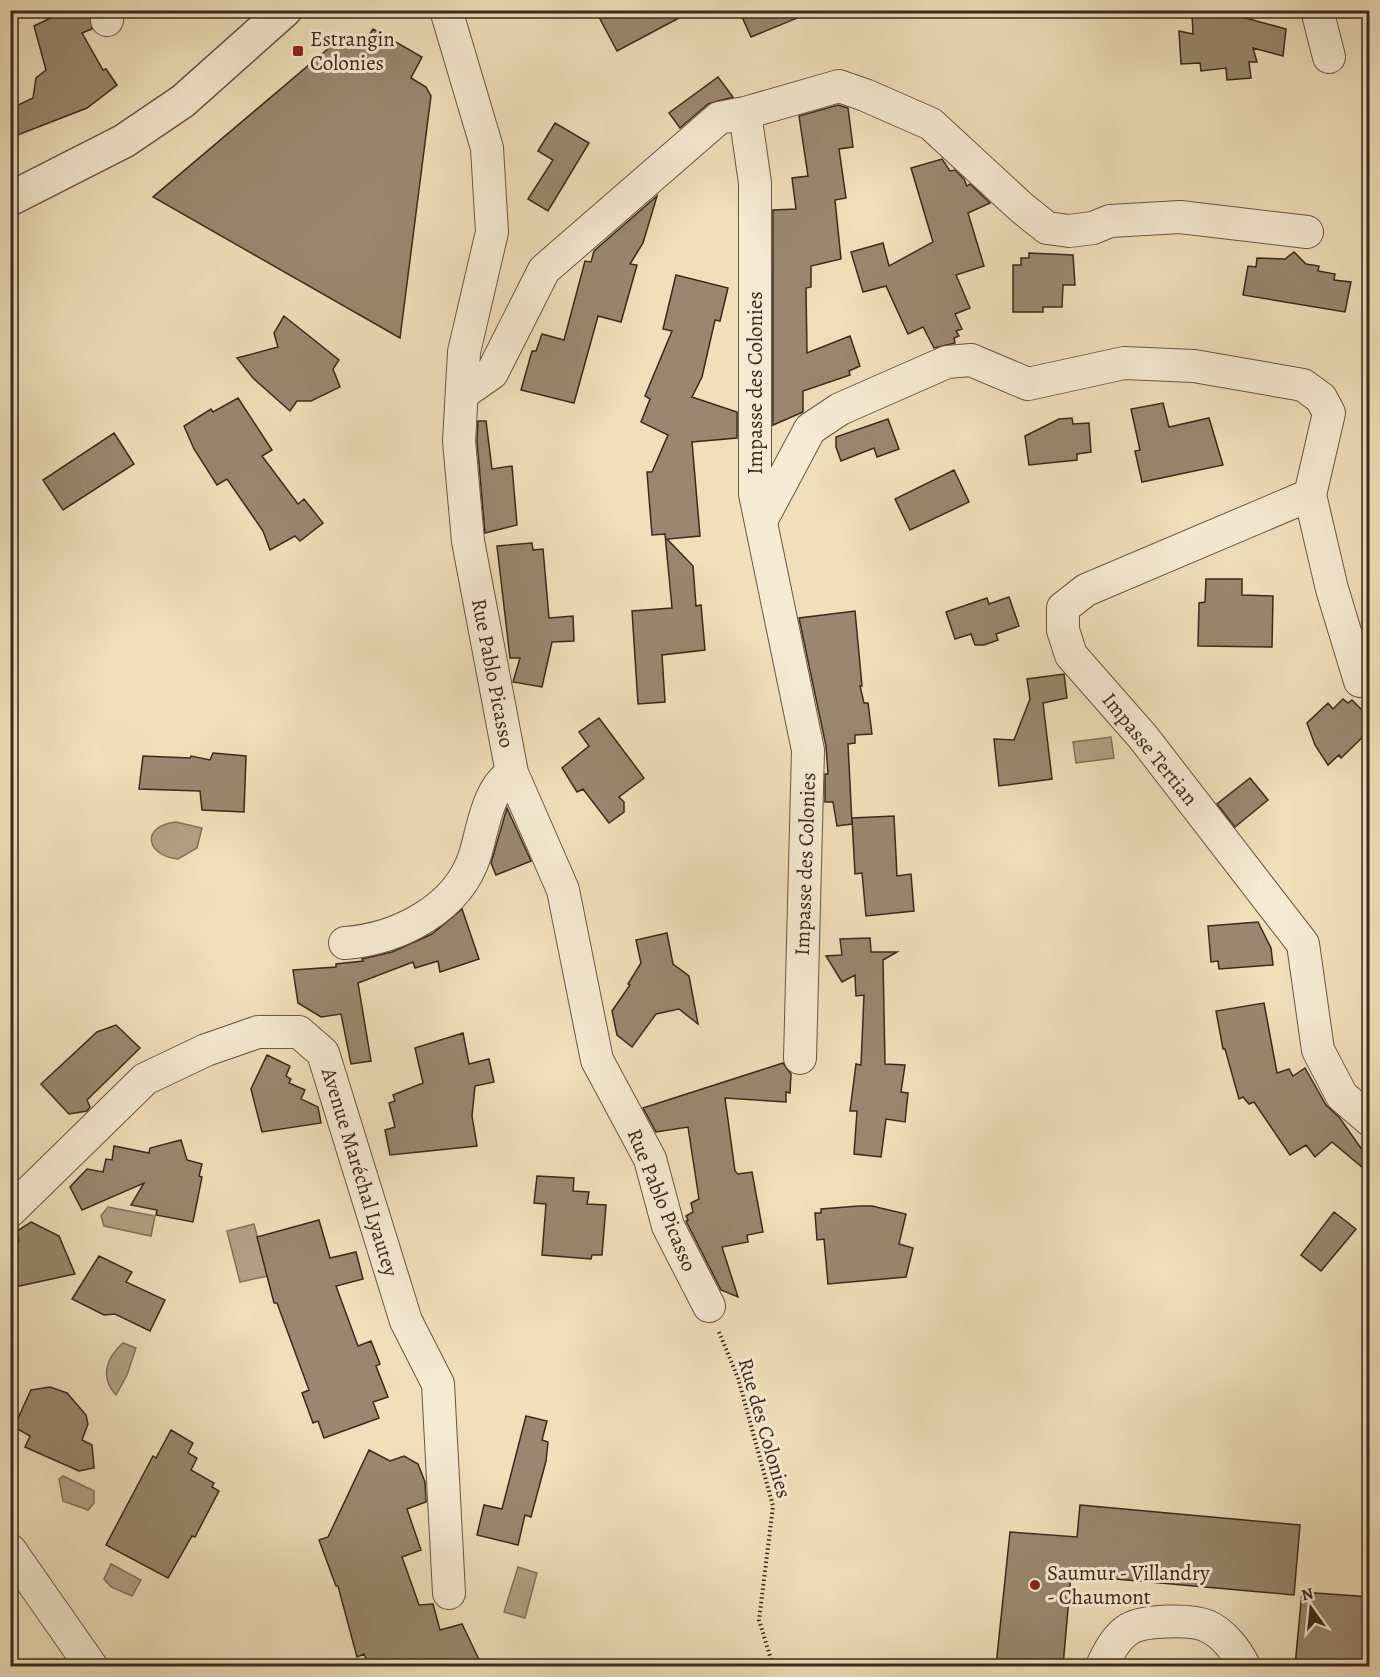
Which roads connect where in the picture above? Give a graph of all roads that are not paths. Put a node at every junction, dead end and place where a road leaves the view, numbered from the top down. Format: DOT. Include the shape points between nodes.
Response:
graph roads {
  1 [pos="285,10"];
  2 [pos="446,10"];
  3 [pos="1317,10"];
  4 [pos="1329,57"];
  5 [pos="746,113"];
  6 [pos="10,199"];
  7 [pos="1307,232"];
  8 [pos="462,394"];
  9 [pos="1310,495"];
  10 [pos="761,521"];
  11 [pos="1360,681"];
  12 [pos="512,773"];
  13 [pos="345,943"];
  14 [pos="800,1058"];
  15 [pos="1370,1120"];
  16 [pos="10,1211"];
  17 [pos="709,1306"];
  18 [pos="10,1550"];
  19 [pos="449,1593"];
  20 [pos="91,1666"];
  21 [pos="1102,1666"];
  22 [pos="1244,1666"];
  1 -- 6 [label="street" via="173,107 124,141"];
  2 -- 8 [label="street, Rue Pablo Picasso" via="487,148 492,232 464,352"];
  3 -- 4 [label="street"];
  5 -- 7 [label="street" via="839,86 865,95 931,124 1047,228 1069,231 1110,221 1180,217"];
  5 -- 8 [label="street" via="719,118 544,270 492,373"];
  5 -- 10 [label="street, Impasse des Colonies" via="755,183 755,494"];
  8 -- 12 [label="street, Rue Pablo Picasso" via="459,441 468,541"];
  9 -- 10 [label="street" via="1329,413 1322,398 1303,385 1194,366 1124,363 1028,384 971,360 947,362 840,409 810,429"];
  9 -- 11 [label="street" via="1332,589"];
  9 -- 15 [label="street, Impasse Tertian" via="1086,590 1063,608 1063,630 1071,655 1143,737 1303,944 1318,1050 1342,1096"];
  10 -- 14 [label="street, Impasse des Colonies" via="808,750"];
  12 -- 13 [label="street" via="504,778 484,817 468,872 439,907 417,923 365,941"];
  12 -- 17 [label="street, Rue Pablo Picasso" via="563,890 597,1060 650,1159 668,1226"];
  16 -- 19 [label="street, Avenue Maréchal Lyautey" via="145,1079 206,1050 258,1032 299,1032 323,1053 406,1321 438,1384"];
  18 -- 20 [label="street"];
  21 -- 22 [label="street" via="1128,1629 1167,1622 1206,1625 1230,1643"];
}
